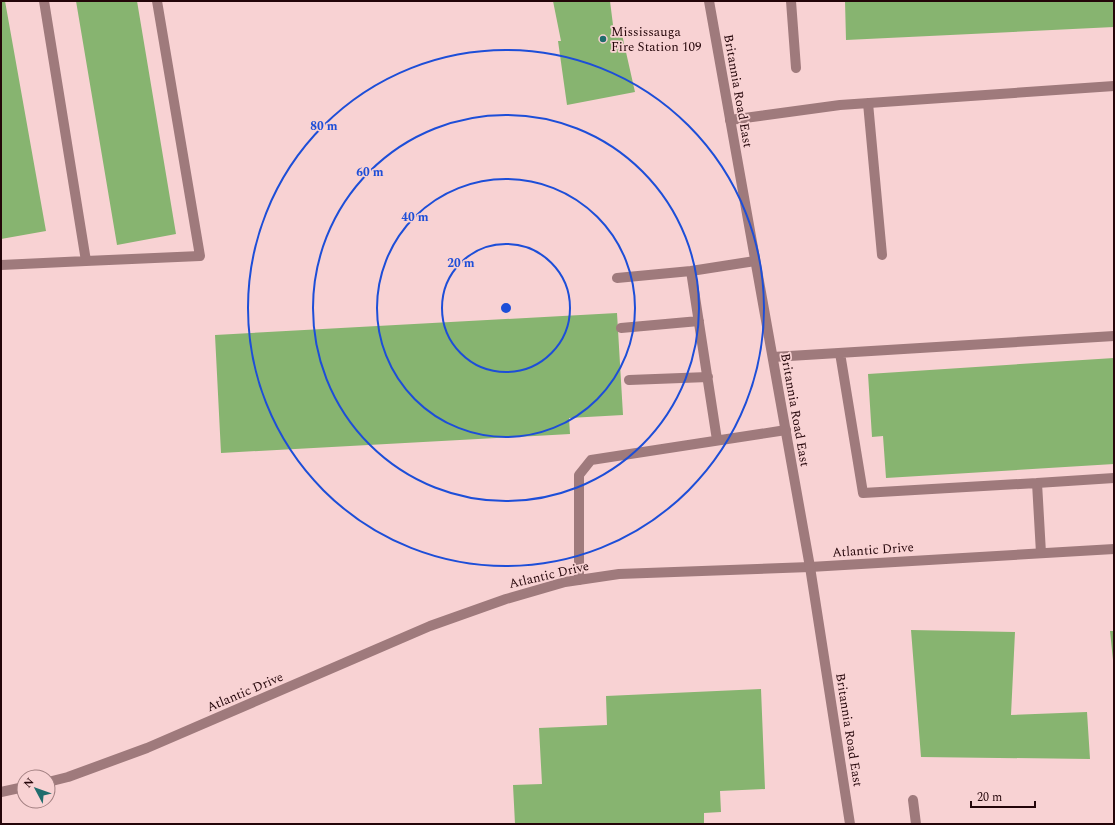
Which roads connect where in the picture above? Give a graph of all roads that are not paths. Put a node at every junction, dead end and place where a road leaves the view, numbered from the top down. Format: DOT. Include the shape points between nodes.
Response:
graph roads {
  1 [pos="44,1"];
  2 [pos="157,1"];
  3 [pos="709,1"];
  4 [pos="791,1"];
  5 [pos="796,68"];
  6 [pos="1114,86"];
  7 [pos="868,103"];
  8 [pos="730,120"];
  9 [pos="882,255"];
  10 [pos="86,260"];
  11 [pos="755,261"];
  12 [pos="1,265"];
  13 [pos="691,272"];
  14 [pos="617,278"];
  15 [pos="699,321"];
  16 [pos="621,328"];
  17 [pos="1114,336"];
  18 [pos="840,353"];
  19 [pos="773,357"];
  20 [pos="708,377"];
  21 [pos="629,380"];
  22 [pos="786,430"];
  23 [pos="717,440"];
  24 [pos="1114,478"];
  25 [pos="1037,483"];
  26 [pos="1114,549"];
  27 [pos="1042,553"];
  28 [pos="810,567"];
  29 [pos="579,580"];
  30 [pos="56,780"];
  31 [pos="16,789"];
  32 [pos="1,792"];
  33 [pos="913,800"];
  34 [pos="850,824"];
  35 [pos="916,824"];
  1 -- 10 [label="street"];
  2 -- 10 [label="street" via="200,256"];
  3 -- 8 [label="street, Britannia Road East"];
  4 -- 5 [label="street"];
  6 -- 7 [label="street"];
  7 -- 8 [label="street"];
  7 -- 9 [label="street"];
  8 -- 11 [label="street, Britannia Road East"];
  10 -- 12 [label="street"];
  11 -- 13 [label="street"];
  11 -- 19 [label="street, Britannia Road East"];
  13 -- 14 [label="street"];
  13 -- 15 [label="street"];
  15 -- 16 [label="street"];
  15 -- 20 [label="street"];
  17 -- 18 [label="street"];
  18 -- 19 [label="street"];
  18 -- 25 [label="street" via="863,493"];
  19 -- 22 [label="street, Britannia Road East"];
  20 -- 21 [label="street"];
  20 -- 23 [label="street"];
  22 -- 23 [label="street"];
  22 -- 28 [label="street, Britannia Road East"];
  23 -- 29 [label="street" via="591,460 579,475"];
  24 -- 25 [label="street"];
  25 -- 27 [label="street"];
  26 -- 27 [label="street, Atlantic Drive"];
  27 -- 28 [label="street, Atlantic Drive"];
  28 -- 29 [label="street, Atlantic Drive" via="619,574"];
  28 -- 34 [label="street, Britannia Road East"];
  29 -- 30 [label="street, Atlantic Drive" via="506,599 430,626 147,748"];
  31 -- 32 [label="street"];
  33 -- 35 [label="street"];
}
